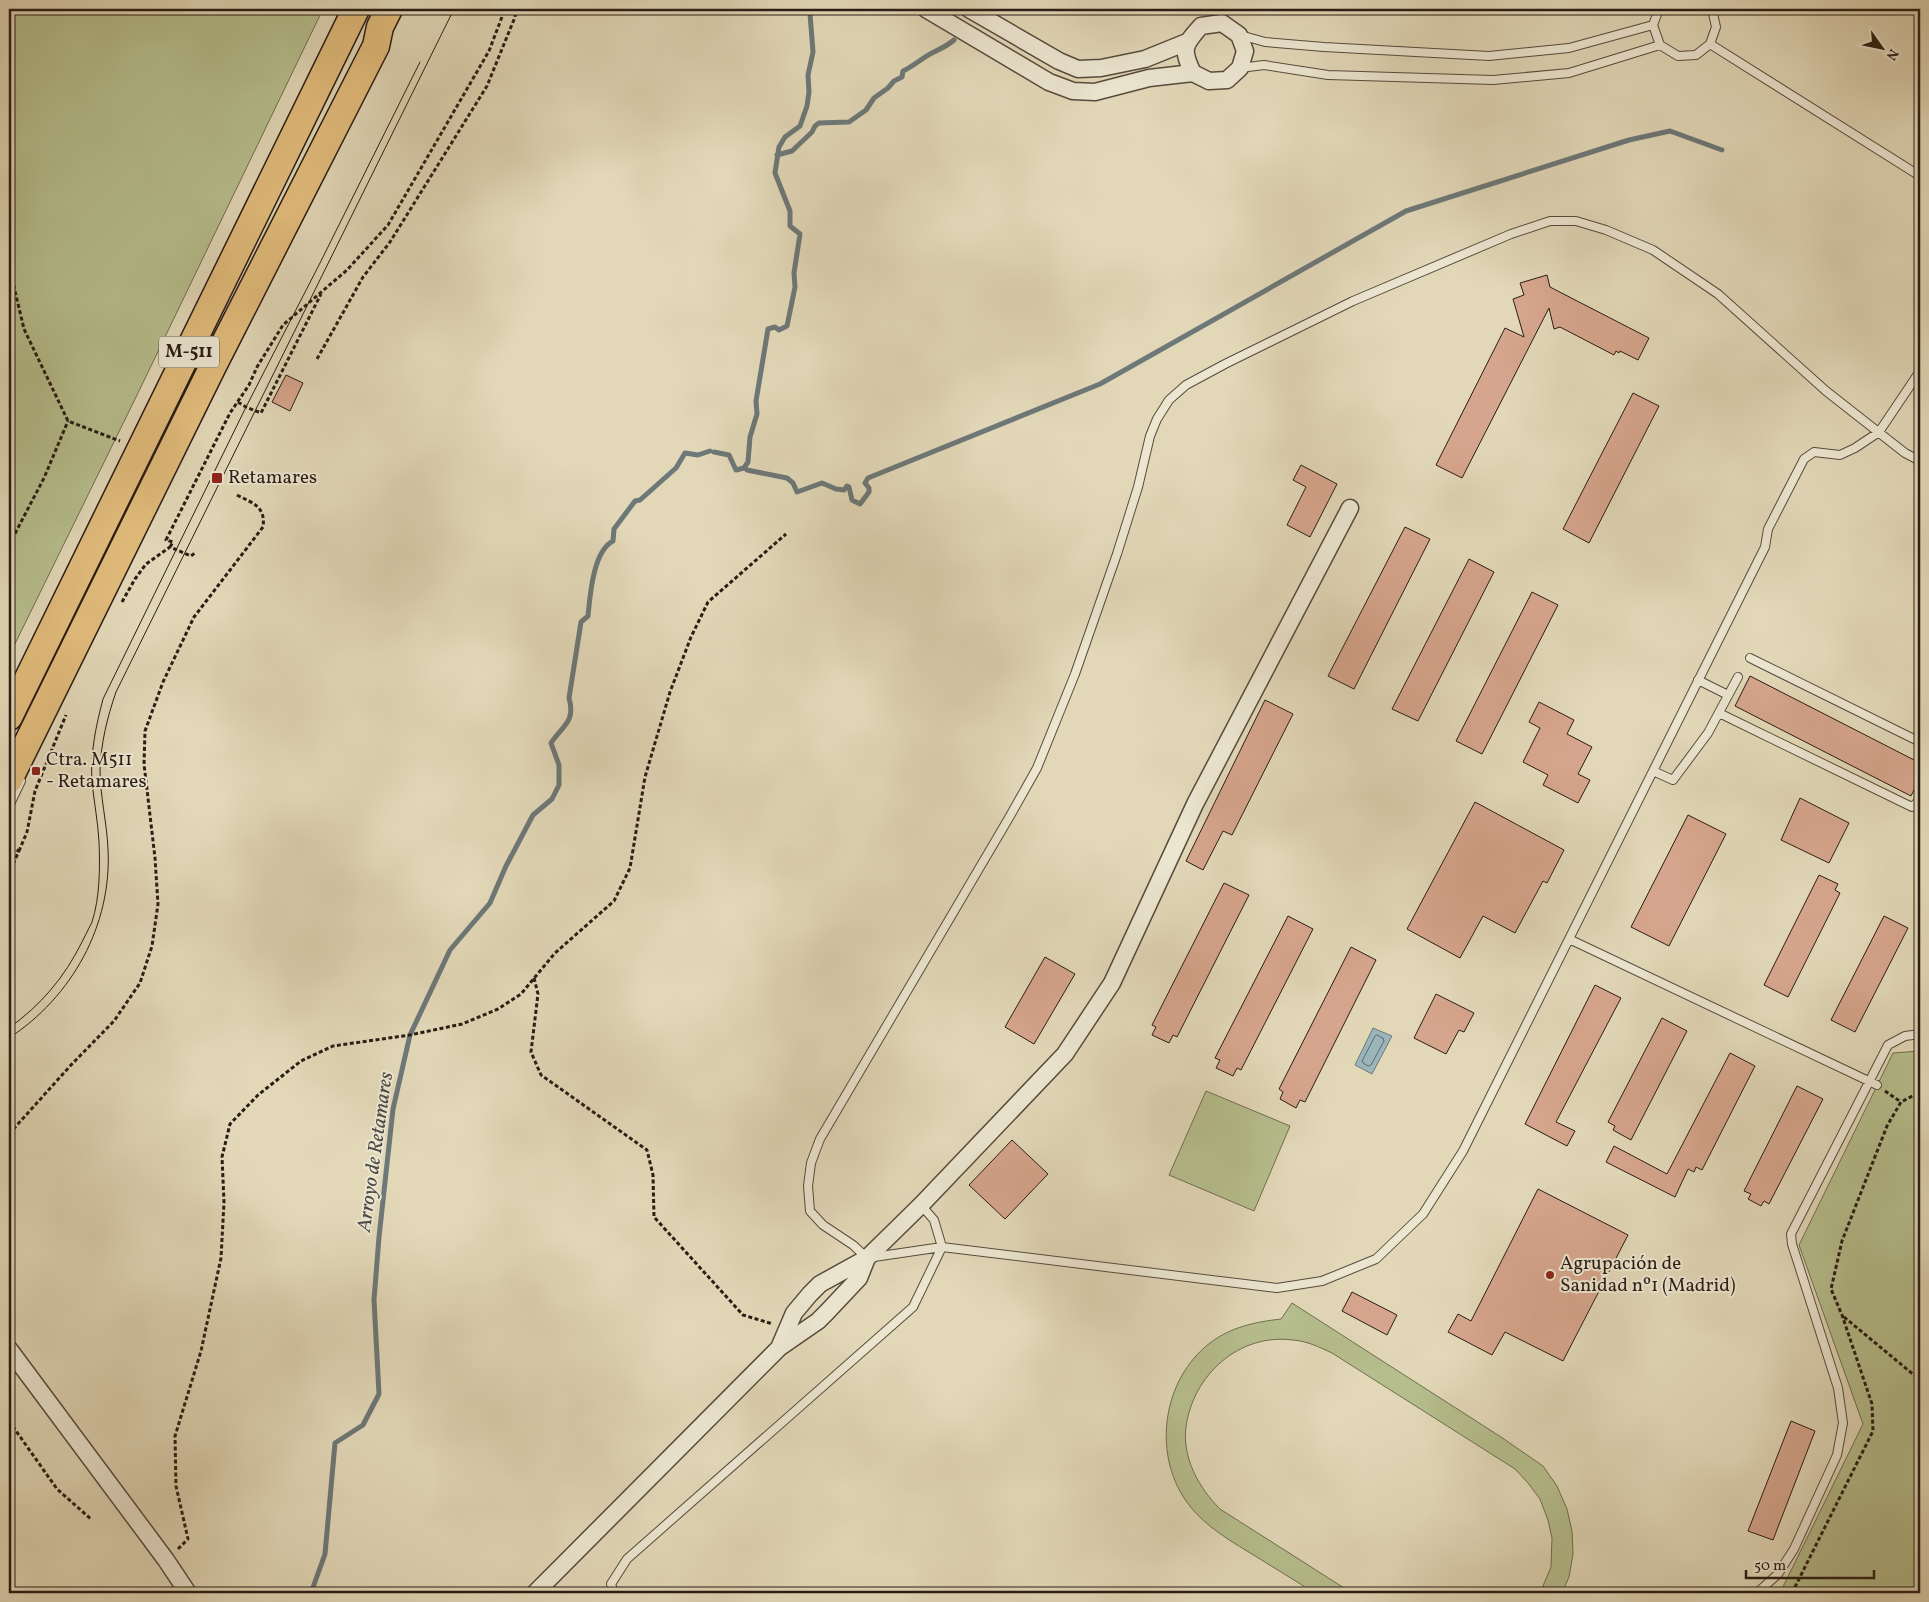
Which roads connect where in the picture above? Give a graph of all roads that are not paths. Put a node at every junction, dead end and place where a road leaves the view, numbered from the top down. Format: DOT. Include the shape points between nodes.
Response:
graph roads {
  1 [pos="356,9"];
  2 [pos="389,9"];
  3 [pos="405,9"];
  4 [pos="926,9"];
  5 [pos="969,9"];
  6 [pos="1658,9"];
  7 [pos="1712,9"];
  8 [pos="1654,25"];
  9 [pos="1239,35"];
  10 [pos="1187,42"];
  11 [pos="1710,44"];
  12 [pos="1660,45"];
  13 [pos="376,46"];
  14 [pos="1240,68"];
  15 [pos="1078,69"];
  16 [pos="1193,73"];
  17 [pos="1073,92"];
  18 [pos="1920,176"];
  19 [pos="1920,371"];
  20 [pos="1878,432"];
  21 [pos="1920,461"];
  22 [pos="1350,508"];
  23 [pos="1750,658"];
  24 [pos="1738,677"];
  25 [pos="1698,680"];
  26 [pos="1728,695"];
  27 [pos="15,697"];
  28 [pos="1719,713"];
  29 [pos="9,717"];
  30 [pos="1920,742"];
  31 [pos="1653,771"];
  32 [pos="16,778"];
  33 [pos="1920,800"];
  34 [pos="9,806"];
  35 [pos="1569,939"];
  36 [pos="1920,1034"];
  37 [pos="1868,1080"];
  38 [pos="1877,1085"];
  39 [pos="920,1205"];
  40 [pos="942,1247"];
  41 [pos="867,1258"];
  42 [pos="779,1348"];
  43 [pos="9,1349"];
  44 [pos="188,1593"];
  45 [pos="535,1593"];
  46 [pos="614,1593"];
  47 [pos="1757,1593"];
  1 -- 27 [label="highway, M-511"];
  2 -- 13 [label="highway, M-511" via="380,27"];
  3 -- 13 [label="highway" via="392,33"];
  4 -- 17 [label="street" via="1049,82"];
  5 -- 15 [label="street" via="1059,62"];
  6 -- 8 [label="lane"];
  7 -- 11 [label="lane" via="1716,27"];
  8 -- 9 [label="lane" via="1569,48 1489,56 1324,47 1265,42"];
  8 -- 12 [label="lane"];
  9 -- 10 [label="street" via="1222,23 1201,26"];
  9 -- 14 [label="street" via="1244,52"];
  10 -- 15 [label="street" via="1145,59"];
  10 -- 16 [label="street" via="1186,58"];
  11 -- 12 [label="lane" via="1696,55 1678,56"];
  11 -- 18 [label="lane"];
  12 -- 14 [label="lane" via="1569,73 1493,80 1328,75 1264,65"];
  13 -- 32 [label="highway, M-511" via="213,366 54,711"];
  14 -- 16 [label="street" via="1227,80 1208,82"];
  15 -- 17 [label="street"];
  16 -- 17 [label="street" via="1149,78 1095,92"];
  19 -- 20 [label="lane"];
  20 -- 21 [label="lane"];
  20 -- 25 [label="lane" via="1840,455 1814,452 1804,459 1768,528 1764,547"];
  20 -- 41 [label="lane" via="1826,391 1718,294 1652,250 1576,221 1550,221 1511,234 1353,301 1186,385 1168,400 1150,436 1114,563 1075,674 1037,768 820,1139 811,1162 808,1186 810,1211 823,1225"];
  22 -- 39 [label="street" via="1195,804 1112,983 1065,1054"];
  23 -- 30 [label="lane"];
  24 -- 26 [label="lane"];
  25 -- 26 [label="lane"];
  25 -- 31 [label="lane"];
  26 -- 28 [label="lane"];
  27 -- 29 [label="highway, M-511"];
  28 -- 31 [label="lane" via="1673,780"];
  28 -- 33 [label="lane" via="1912,807"];
  31 -- 35 [label="lane"];
  32 -- 34 [label="lane"];
  35 -- 37 [label="lane"];
  35 -- 40 [label="lane" via="1463,1151 1423,1214 1376,1259 1322,1281 1277,1288"];
  36 -- 37 [label="lane" via="1905,1036 1888,1045"];
  37 -- 38 [label="lane"];
  37 -- 47 [label="lane" via="1791,1234 1838,1388 1843,1423 1837,1455 1794,1549 1778,1574"];
  39 -- 40 [label="lane" via="934,1220"];
  39 -- 41 [label="street"];
  40 -- 41 [label="lane"];
  40 -- 46 [label="lane" via="912,1307 627,1559 611,1584"];
  41 -- 42 [label="street" via="859,1278 822,1317"];
  41 -- 42 [label="street" via="820,1284 810,1294 794,1312"];
  42 -- 45 [label="street"];
  43 -- 44 [label="street"];
}
